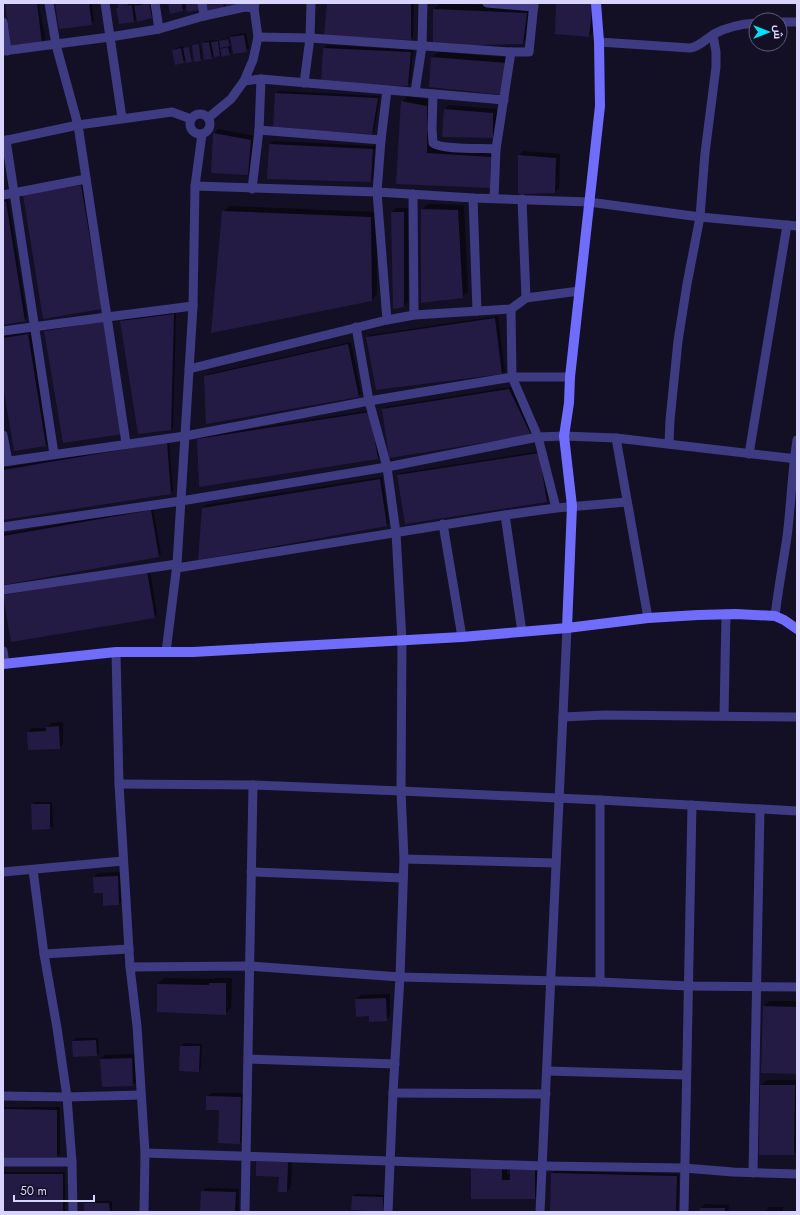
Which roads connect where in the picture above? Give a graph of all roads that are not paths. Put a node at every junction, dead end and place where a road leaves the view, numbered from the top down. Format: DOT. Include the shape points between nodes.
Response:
graph roads {
  1 [pos="49,3"];
  2 [pos="105,3"];
  3 [pos="155,3"];
  4 [pos="202,3"];
  5 [pos="312,3"];
  6 [pos="423,3"];
  7 [pos="487,3"];
  8 [pos="596,3"];
  9 [pos="244,5"];
  10 [pos="255,5"];
  11 [pos="534,5"];
  12 [pos="204,16"];
  13 [pos="3,22"];
  14 [pos="748,24"];
  15 [pos="159,29"];
  16 [pos="713,35"];
  17 [pos="110,37"];
  18 [pos="258,37"];
  19 [pos="310,38"];
  20 [pos="599,42"];
  21 [pos="56,45"];
  22 [pos="422,46"];
  23 [pos="5,51"];
  24 [pos="511,52"];
  25 [pos="261,80"];
  26 [pos="244,81"];
  27 [pos="304,83"];
  28 [pos="387,90"];
  29 [pos="414,92"];
  30 [pos="433,94"];
  31 [pos="504,100"];
  32 [pos="122,118"];
  33 [pos="208,118"];
  34 [pos="191,119"];
  35 [pos="78,125"];
  36 [pos="259,130"];
  37 [pos="202,134"];
  38 [pos="5,140"];
  39 [pos="381,140"];
  40 [pos="496,149"];
  41 [pos="86,179"];
  42 [pos="195,186"];
  43 [pos="252,188"];
  44 [pos="377,192"];
  45 [pos="14,193"];
  46 [pos="413,194"];
  47 [pos="3,195"];
  48 [pos="473,198"];
  49 [pos="494,198"];
  50 [pos="522,200"];
  51 [pos="589,202"];
  52 [pos="700,217"];
  53 [pos="787,225"];
  54 [pos="797,226"];
  55 [pos="579,291"];
  56 [pos="526,298"];
  57 [pos="193,306"];
  58 [pos="511,309"];
  59 [pos="477,311"];
  60 [pos="414,315"];
  61 [pos="107,317"];
  62 [pos="387,320"];
  63 [pos="34,326"];
  64 [pos="356,327"];
  65 [pos="3,331"];
  66 [pos="189,369"];
  67 [pos="512,377"];
  68 [pos="570,377"];
  69 [pos="369,401"];
  70 [pos="3,435"];
  71 [pos="185,436"];
  72 [pos="564,436"];
  73 [pos="538,437"];
  74 [pos="616,438"];
  75 [pos="797,440"];
  76 [pos="126,444"];
  77 [pos="669,444"];
  78 [pos="54,454"];
  79 [pos="749,454"];
  80 [pos="796,459"];
  81 [pos="5,461"];
  82 [pos="387,467"];
  83 [pos="181,500"];
  84 [pos="627,502"];
  85 [pos="572,506"];
  86 [pos="556,508"];
  87 [pos="505,515"];
  88 [pos="443,524"];
  89 [pos="3,527"];
  90 [pos="396,532"];
  91 [pos="177,566"];
  92 [pos="3,590"];
  93 [pos="726,614"];
  94 [pos="776,616"];
  95 [pos="648,618"];
  96 [pos="567,628"];
  97 [pos="797,629"];
  98 [pos="522,632"];
  99 [pos="462,637"];
  100 [pos="402,641"];
  101 [pos="3,651"];
  102 [pos="116,652"];
  103 [pos="166,652"];
  104 [pos="4,664"];
  105 [pos="724,716"];
  106 [pos="563,717"];
  107 [pos="797,717"];
  108 [pos="119,784"];
  109 [pos="253,785"];
  110 [pos="401,791"];
  111 [pos="559,798"];
  112 [pos="600,800"];
  113 [pos="692,805"];
  114 [pos="760,809"];
  115 [pos="797,811"];
  116 [pos="404,859"];
  117 [pos="123,861"];
  118 [pos="556,863"];
  119 [pos="33,870"];
  120 [pos="3,872"];
  121 [pos="251,872"];
  122 [pos="403,878"];
  123 [pos="129,950"];
  124 [pos="44,954"];
  125 [pos="249,966"];
  126 [pos="130,967"];
  127 [pos="400,977"];
  128 [pos="551,981"];
  129 [pos="600,982"];
  130 [pos="688,986"];
  131 [pos="757,986"];
  132 [pos="797,987"];
  133 [pos="248,1059"];
  134 [pos="395,1064"];
  135 [pos="547,1070"];
  136 [pos="686,1075"];
  137 [pos="393,1093"];
  138 [pos="546,1094"];
  139 [pos="141,1095"];
  140 [pos="3,1096"];
  141 [pos="67,1098"];
  142 [pos="145,1153"];
  143 [pos="246,1156"];
  144 [pos="390,1160"];
  145 [pos="3,1162"];
  146 [pos="72,1162"];
  147 [pos="542,1166"];
  148 [pos="684,1168"];
  149 [pos="753,1173"];
  150 [pos="797,1174"];
  151 [pos="73,1212"];
  152 [pos="144,1212"];
  153 [pos="245,1212"];
  154 [pos="388,1212"];
  155 [pos="540,1212"];
  156 [pos="684,1212"];
  1 -- 21 [label="street"];
  2 -- 17 [label="street"];
  3 -- 15 [label="street"];
  4 -- 12 [label="street"];
  5 -- 19 [label="street"];
  6 -- 22 [label="street"];
  7 -- 11 [label="street"];
  8 -- 20 [label="street"];
  9 -- 10 [label="street"];
  9 -- 12 [label="street"];
  10 -- 18 [label="street"];
  11 -- 24 [label="street" via="529,52"];
  12 -- 15 [label="street"];
  13 -- 23 [label="street"];
  14 -- 16 [label="street" via="724,29"];
  15 -- 17 [label="street"];
  16 -- 20 [label="street" via="699,46 690,48"];
  16 -- 52 [label="street" via="716,68"];
  17 -- 21 [label="street"];
  17 -- 32 [label="street"];
  18 -- 19 [label="street"];
  18 -- 26 [label="street" via="253,60"];
  19 -- 22 [label="street"];
  19 -- 27 [label="street"];
  20 -- 51 [label="street" via="600,106"];
  21 -- 23 [label="street"];
  21 -- 35 [label="street"];
  22 -- 24 [label="street"];
  22 -- 29 [label="street"];
  24 -- 31 [label="street"];
  25 -- 26 [label="street"];
  25 -- 27 [label="street"];
  25 -- 36 [label="street"];
  26 -- 33 [label="street" via="231,99"];
  27 -- 28 [label="street"];
  28 -- 29 [label="street"];
  28 -- 39 [label="street"];
  29 -- 30 [label="street"];
  30 -- 31 [label="street"];
  30 -- 40 [label="street" via="433,143 446,147"];
  31 -- 40 [label="street"];
  32 -- 34 [label="street" via="172,112"];
  32 -- 35 [label="street"];
  33 -- 34 [label="street" via="198,114"];
  33 -- 37 [label="street" via="209,127"];
  34 -- 37 [label="street" via="190,126 193,131"];
  35 -- 38 [label="street"];
  35 -- 41 [label="street"];
  36 -- 39 [label="street"];
  36 -- 43 [label="street"];
  37 -- 42 [label="street"];
  38 -- 45 [label="street"];
  39 -- 44 [label="street"];
  40 -- 49 [label="street"];
  41 -- 45 [label="street"];
  41 -- 61 [label="street"];
  42 -- 43 [label="street"];
  42 -- 57 [label="street"];
  43 -- 44 [label="street"];
  44 -- 46 [label="street"];
  44 -- 62 [label="street"];
  45 -- 47 [label="street"];
  45 -- 63 [label="street"];
  46 -- 48 [label="street"];
  46 -- 60 [label="street"];
  48 -- 49 [label="street"];
  48 -- 59 [label="street"];
  49 -- 50 [label="street"];
  50 -- 51 [label="street"];
  50 -- 56 [label="street"];
  51 -- 52 [label="street"];
  51 -- 55 [label="street"];
  52 -- 53 [label="street"];
  52 -- 77 [label="street" via="678,341"];
  53 -- 54 [label="street"];
  53 -- 79 [label="street"];
  55 -- 56 [label="street"];
  55 -- 68 [label="street"];
  56 -- 58 [label="street"];
  57 -- 61 [label="street"];
  57 -- 66 [label="street"];
  58 -- 59 [label="street"];
  58 -- 67 [label="street"];
  59 -- 60 [label="street"];
  60 -- 62 [label="street"];
  61 -- 63 [label="street"];
  61 -- 76 [label="street"];
  62 -- 64 [label="street"];
  63 -- 65 [label="street"];
  63 -- 78 [label="street"];
  64 -- 66 [label="street"];
  64 -- 69 [label="street"];
  66 -- 71 [label="street"];
  67 -- 68 [label="street"];
  67 -- 69 [label="street"];
  67 -- 73 [label="street"];
  68 -- 72 [label="street"];
  69 -- 71 [label="street"];
  69 -- 82 [label="street"];
  70 -- 81 [label="street"];
  71 -- 76 [label="street"];
  71 -- 83 [label="street"];
  72 -- 73 [label="street"];
  72 -- 74 [label="street"];
  72 -- 85 [label="street"];
  73 -- 82 [label="street"];
  73 -- 86 [label="street"];
  74 -- 77 [label="street"];
  74 -- 84 [label="street"];
  75 -- 80 [label="street"];
  76 -- 78 [label="street"];
  77 -- 79 [label="street"];
  78 -- 81 [label="street"];
  79 -- 80 [label="street"];
  80 -- 94 [label="street"];
  82 -- 83 [label="street"];
  82 -- 90 [label="street"];
  83 -- 89 [label="street"];
  83 -- 91 [label="street"];
  84 -- 85 [label="street"];
  84 -- 95 [label="street"];
  85 -- 86 [label="street"];
  85 -- 96 [label="street"];
  86 -- 87 [label="street"];
  87 -- 88 [label="street"];
  87 -- 98 [label="street"];
  88 -- 90 [label="street"];
  88 -- 99 [label="street"];
  90 -- 91 [label="street"];
  90 -- 100 [label="street"];
  91 -- 92 [label="street"];
  91 -- 103 [label="street"];
  93 -- 94 [label="street"];
  93 -- 95 [label="street"];
  93 -- 105 [label="street"];
  94 -- 97 [label="street"];
  95 -- 96 [label="street"];
  96 -- 98 [label="street"];
  96 -- 106 [label="street"];
  98 -- 99 [label="street"];
  99 -- 100 [label="street"];
  100 -- 103 [label="street"];
  100 -- 110 [label="street"];
  101 -- 104 [label="street"];
  102 -- 103 [label="street"];
  102 -- 104 [label="street"];
  102 -- 108 [label="street"];
  105 -- 106 [label="street"];
  105 -- 107 [label="street"];
  106 -- 111 [label="street"];
  108 -- 109 [label="street"];
  108 -- 117 [label="street"];
  109 -- 110 [label="street"];
  109 -- 121 [label="street"];
  110 -- 111 [label="street"];
  110 -- 116 [label="street"];
  111 -- 112 [label="street"];
  111 -- 118 [label="street"];
  112 -- 113 [label="street"];
  112 -- 129 [label="street"];
  113 -- 114 [label="street"];
  113 -- 130 [label="street"];
  114 -- 115 [label="street"];
  114 -- 131 [label="street"];
  116 -- 118 [label="street"];
  116 -- 122 [label="street"];
  117 -- 119 [label="street"];
  117 -- 123 [label="street"];
  118 -- 128 [label="street"];
  119 -- 120 [label="street"];
  119 -- 124 [label="street"];
  121 -- 122 [label="street"];
  121 -- 125 [label="street"];
  122 -- 127 [label="street"];
  123 -- 124 [label="street"];
  123 -- 126 [label="street"];
  124 -- 141 [label="street"];
  125 -- 126 [label="street"];
  125 -- 127 [label="street"];
  125 -- 133 [label="street"];
  126 -- 139 [label="street"];
  127 -- 128 [label="street"];
  127 -- 134 [label="street"];
  128 -- 129 [label="street"];
  128 -- 135 [label="street"];
  129 -- 130 [label="street"];
  130 -- 131 [label="street"];
  130 -- 136 [label="street"];
  131 -- 132 [label="street"];
  131 -- 149 [label="street"];
  133 -- 134 [label="street"];
  133 -- 143 [label="street"];
  134 -- 137 [label="street"];
  135 -- 136 [label="street"];
  135 -- 138 [label="street"];
  136 -- 148 [label="street"];
  137 -- 138 [label="street"];
  137 -- 144 [label="street"];
  138 -- 147 [label="street"];
  139 -- 141 [label="street"];
  139 -- 142 [label="street"];
  140 -- 141 [label="street"];
  141 -- 146 [label="street"];
  142 -- 143 [label="street"];
  142 -- 152 [label="street"];
  143 -- 144 [label="street"];
  143 -- 153 [label="street"];
  144 -- 147 [label="street"];
  144 -- 154 [label="street"];
  145 -- 146 [label="street"];
  146 -- 151 [label="street"];
  147 -- 148 [label="street"];
  147 -- 155 [label="street"];
  148 -- 149 [label="street"];
  148 -- 156 [label="street"];
  149 -- 150 [label="street"];
}
